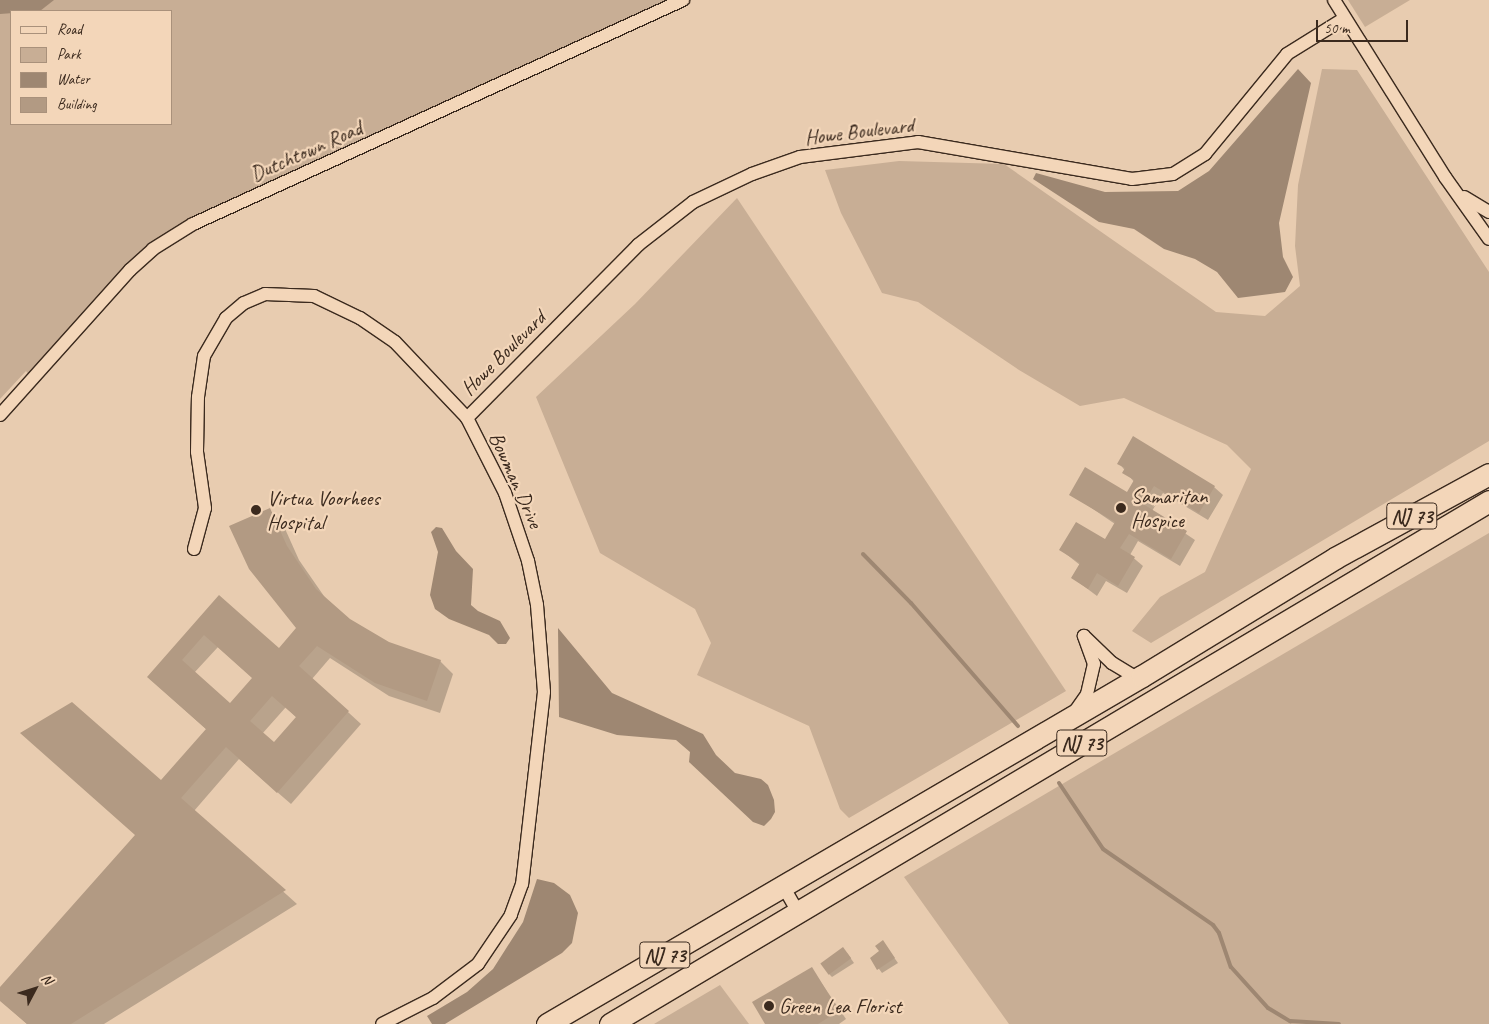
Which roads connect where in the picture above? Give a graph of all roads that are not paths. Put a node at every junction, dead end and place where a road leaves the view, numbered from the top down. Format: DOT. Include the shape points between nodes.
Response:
graph roads {
  1 [pos="683,0"];
  2 [pos="1334,0"];
  3 [pos="1345,18"];
  4 [pos="1445,177"];
  5 [pos="1489,212"];
  6 [pos="1489,239"];
  7 [pos="0,415"];
  8 [pos="467,418"];
  9 [pos="1489,474"];
  10 [pos="1489,502"];
  11 [pos="194,549"];
  12 [pos="1142,676"];
  13 [pos="1073,715"];
  14 [pos="783,886"];
  15 [pos="798,912"];
  16 [pos="382,1024"];
  17 [pos="547,1024"];
  18 [pos="610,1024"];
  1 -- 7 [label="street, Dutchtown Road" via="193,224 153,249 130,270"];
  2 -- 3 [label="street"];
  3 -- 4 [label="street"];
  3 -- 8 [label="street, Howe Boulevard" via="1287,54 1205,154 1173,174 1132,179 918,142 800,157 752,174 693,202 638,245"];
  4 -- 5 [label="street" via="1465,198"];
  4 -- 6 [label="street"];
  8 -- 11 [label="street, Bowman Drive" via="395,342 360,318 314,296 265,294 244,303 226,318 204,356 198,397 197,452 206,508"];
  8 -- 16 [label="street, Bowman Drive" via="518,527 528,562 542,646 542,729 522,884 511,915 478,964 433,998"];
  9 -- 12 [label="highway, NJ 73" via="1335,558"];
  10 -- 15 [label="highway, NJ 73"];
  12 -- 13 [label="highway, NJ 73"];
  12 -- 13 [label="street" via="1132,675 1112,663 1084,636 1094,664 1087,694"];
  13 -- 14 [label="highway, NJ 73"];
  14 -- 15 [label="street"];
  14 -- 17 [label="highway, NJ 73"];
  15 -- 18 [label="highway, NJ 73"];
}
